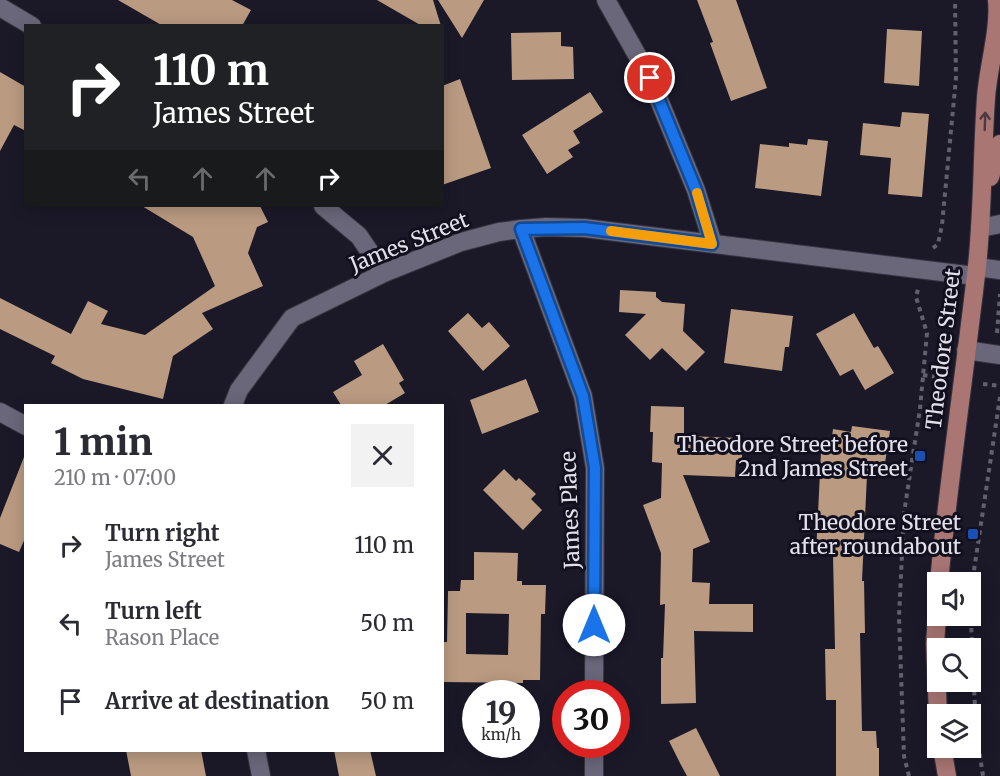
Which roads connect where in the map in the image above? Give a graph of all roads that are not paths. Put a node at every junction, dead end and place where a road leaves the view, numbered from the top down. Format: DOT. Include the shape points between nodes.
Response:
graph roads {
  1 [pos="606,0"];
  2 [pos="997,0"];
  3 [pos="0,7"];
  4 [pos="29,24"];
  5 [pos="1000,144"];
  6 [pos="983,200"];
  7 [pos="324,207"];
  8 [pos="1000,224"];
  9 [pos="980,228"];
  10 [pos="521,229"];
  11 [pos="712,244"];
  12 [pos="1000,270"];
  13 [pos="976,272"];
  14 [pos="384,273"];
  15 [pos="966,350"];
  16 [pos="1000,355"];
  17 [pos="233,404"];
  18 [pos="0,412"];
  19 [pos="24,425"];
  20 [pos="940,572"];
  21 [pos="936,626"];
  22 [pos="594,680"];
  23 [pos="938,704"];
  24 [pos="256,752"];
  25 [pos="594,758"];
  26 [pos="944,758"];
  27 [pos="261,776"];
  28 [pos="594,776"];
  29 [pos="946,776"];
  1 -- 11 [label="street" via="650,78 696,190"];
  6 -- 2 [label="main road, Theodore Street, one-way" via="986,98 1000,17"];
  3 -- 4 [label="street"];
  5 -- 6 [label="main road, Theodore Street"];
  6 -- 9 [label="main road, Theodore Street"];
  7 -- 14 [label="street" via="359,236"];
  8 -- 9 [label="street"];
  9 -- 13 [label="main road, Theodore Street"];
  10 -- 11 [label="street, James Street" via="584,228"];
  10 -- 14 [label="street, James Street" via="461,242"];
  10 -- 22 [label="street, James Place" via="583,396 595,468"];
  11 -- 13 [label="street, James Street"];
  12 -- 13 [label="street, James Street"];
  13 -- 15 [label="main road, Theodore Street"];
  14 -- 17 [label="street, James Street" via="292,318 239,390"];
  15 -- 16 [label="street"];
  15 -- 20 [label="main road, Theodore Street"];
  18 -- 19 [label="street"];
  21 -- 23 [label="main road"];
  24 -- 27 [label="street"];
  25 -- 28 [label="street"];
  26 -- 29 [label="main road"];
}
